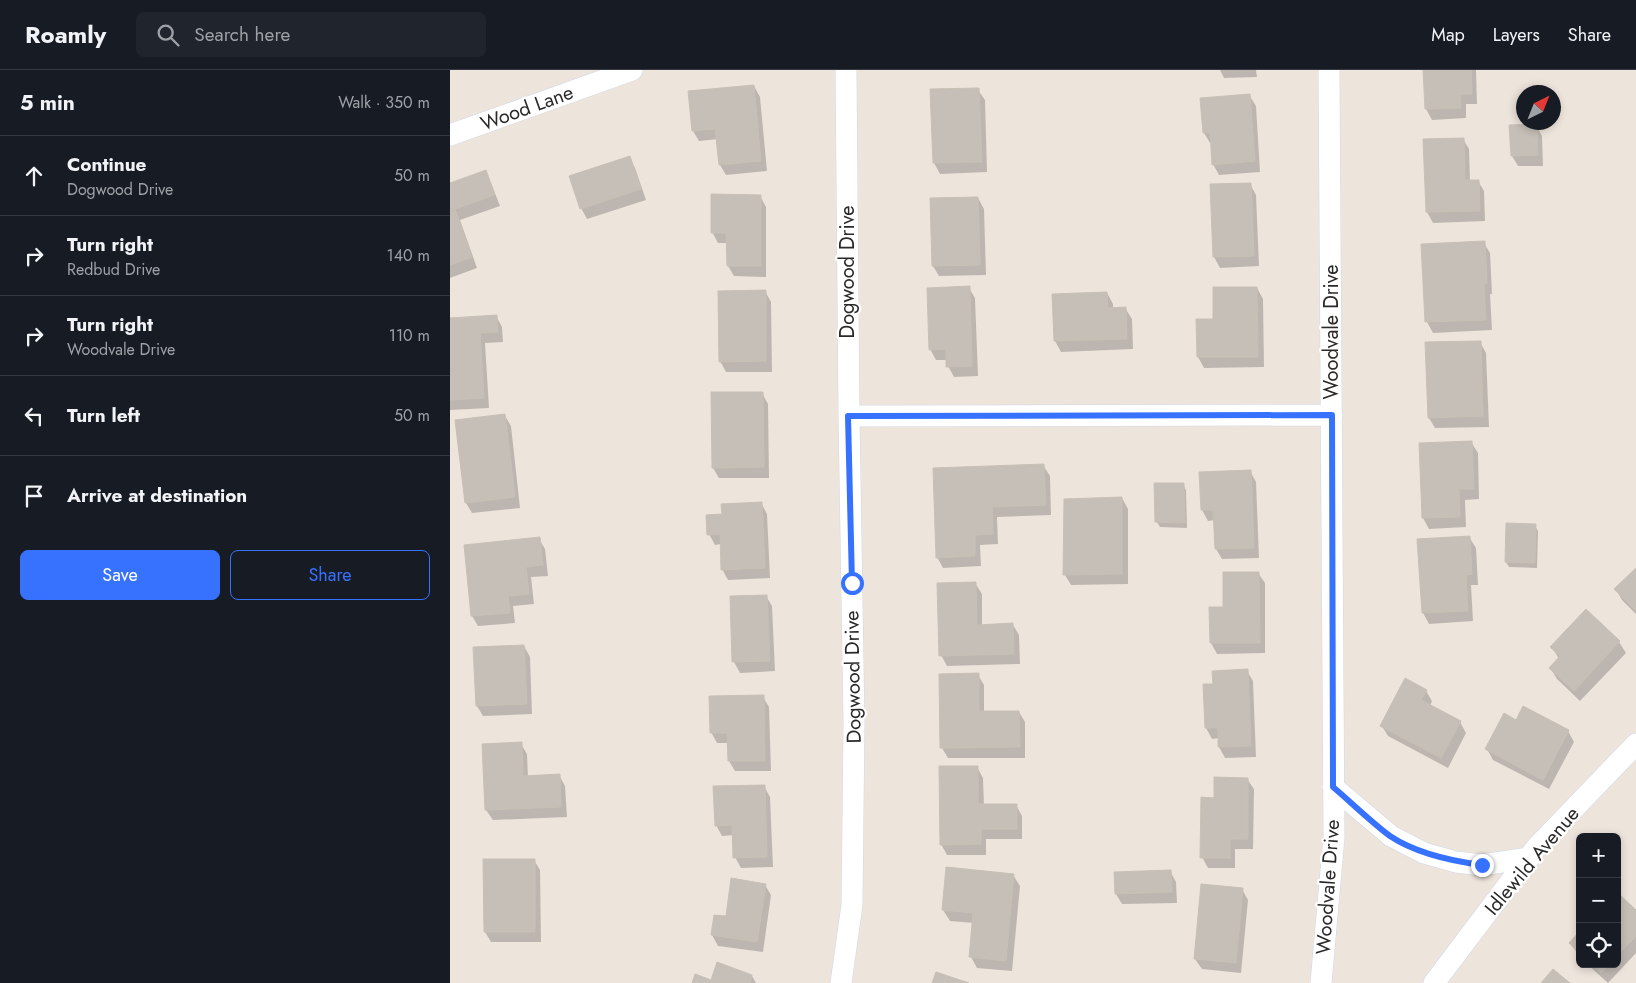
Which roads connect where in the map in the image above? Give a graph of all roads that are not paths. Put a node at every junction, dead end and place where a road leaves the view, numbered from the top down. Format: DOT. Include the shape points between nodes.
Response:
graph roads {
  1 [pos="632,70"];
  2 [pos="846,70"];
  3 [pos="1329,70"];
  4 [pos="450,135"];
  5 [pos="1332,415"];
  6 [pos="848,416"];
  7 [pos="1636,744"];
  8 [pos="1333,787"];
  9 [pos="1529,858"];
  10 [pos="841,983"];
  11 [pos="1321,983"];
  12 [pos="1434,983"];
  1 -- 4 [label="street, Wood Lane"];
  2 -- 6 [label="street, Dogwood Drive"];
  3 -- 5 [label="street, Woodvale Drive"];
  5 -- 6 [label="street"];
  5 -- 8 [label="street, Woodvale Drive"];
  6 -- 10 [label="street, Dogwood Drive" via="854,723 852,905"];
  7 -- 9 [label="street, Idlewild Avenue"];
  8 -- 9 [label="street" via="1391,836 1424,853 1482,865"];
  8 -- 11 [label="street, Woodvale Drive" via="1334,837"];
  9 -- 12 [label="street, Idlewild Avenue"];
}
